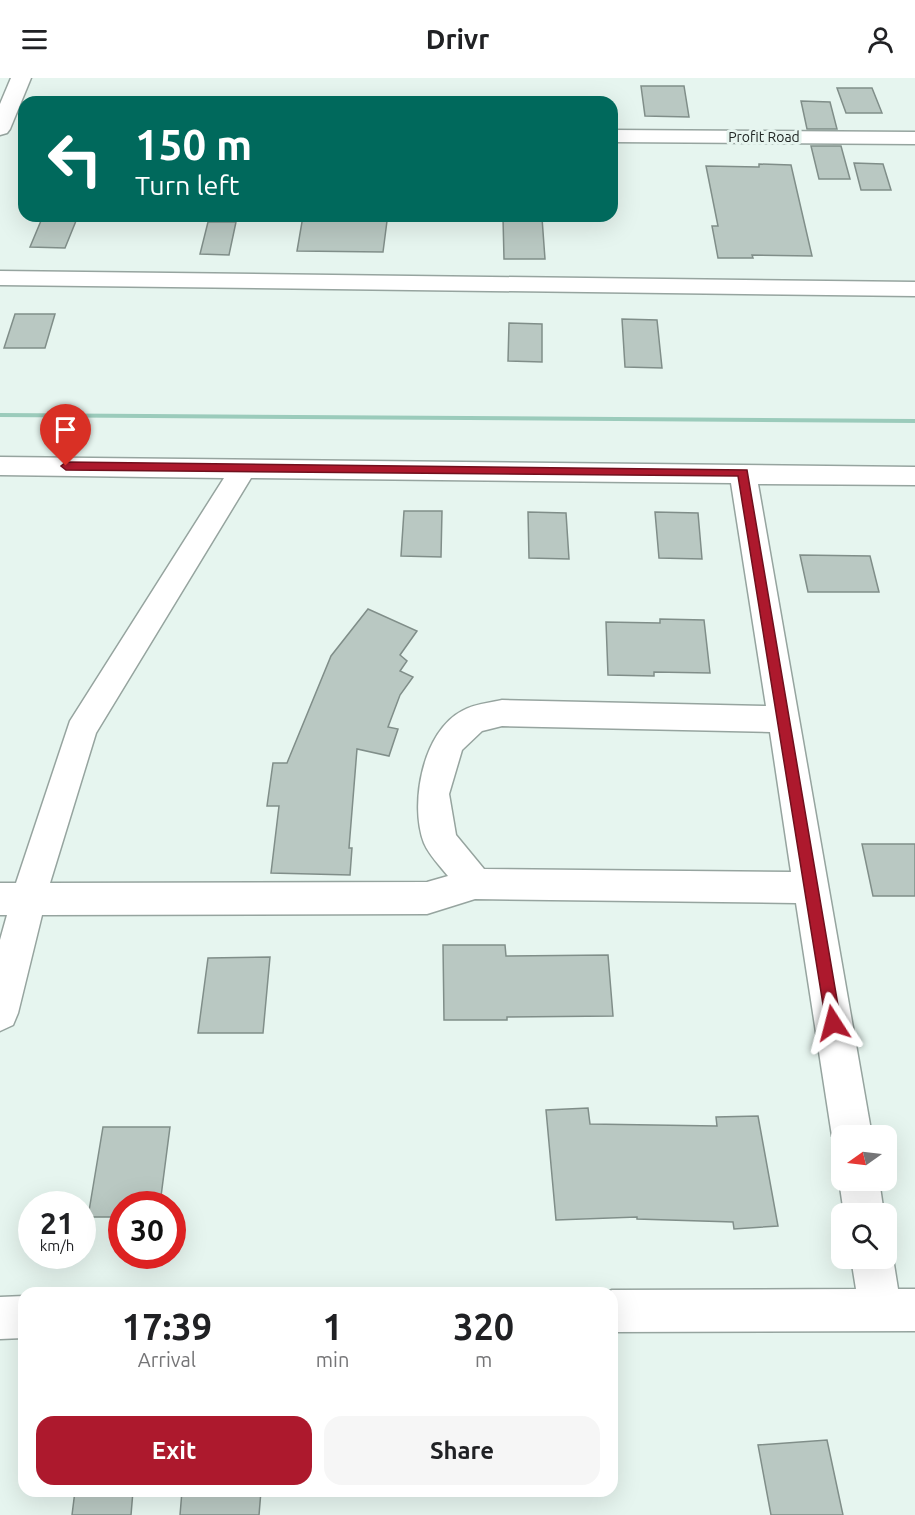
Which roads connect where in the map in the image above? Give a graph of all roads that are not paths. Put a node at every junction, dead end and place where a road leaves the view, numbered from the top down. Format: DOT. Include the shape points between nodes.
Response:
graph roads {
  1 [pos="21,78"];
  2 [pos="0,130"];
  3 [pos="18,131"];
  4 [pos="618,136"];
  5 [pos="915,138"];
  6 [pos="0,278"];
  7 [pos="915,289"];
  8 [pos="0,465"];
  9 [pos="244,468"];
  10 [pos="743,473"];
  11 [pos="915,476"];
  12 [pos="783,719"];
  13 [pos="475,884"];
  14 [pos="811,888"];
  15 [pos="14,899"];
  16 [pos="0,1013"];
  17 [pos="850,1125"];
  18 [pos="878,1269"];
  19 [pos="898,1309"];
  20 [pos="618,1311"];
  21 [pos="18,1317"];
  22 [pos="0,1318"];
  1 -- 2 [label="street"];
  2 -- 3 [label="street"];
  4 -- 5 [label="street, Profit Road"];
  6 -- 7 [label="street"];
  8 -- 9 [label="street"];
  9 -- 10 [label="street"];
  9 -- 15 [label="street" via="81,730"];
  10 -- 11 [label="street"];
  10 -- 12 [label="street"];
  12 -- 13 [label="street" via="502,714 472,720 448,743 433,794 440,840"];
  12 -- 14 [label="street"];
  13 -- 14 [label="street"];
  13 -- 15 [label="street" via="427,898"];
  14 -- 17 [label="street"];
  15 -- 16 [label="street"];
  18 -- 19 [label="street"];
  19 -- 20 [label="street"];
  21 -- 22 [label="street"];
}
